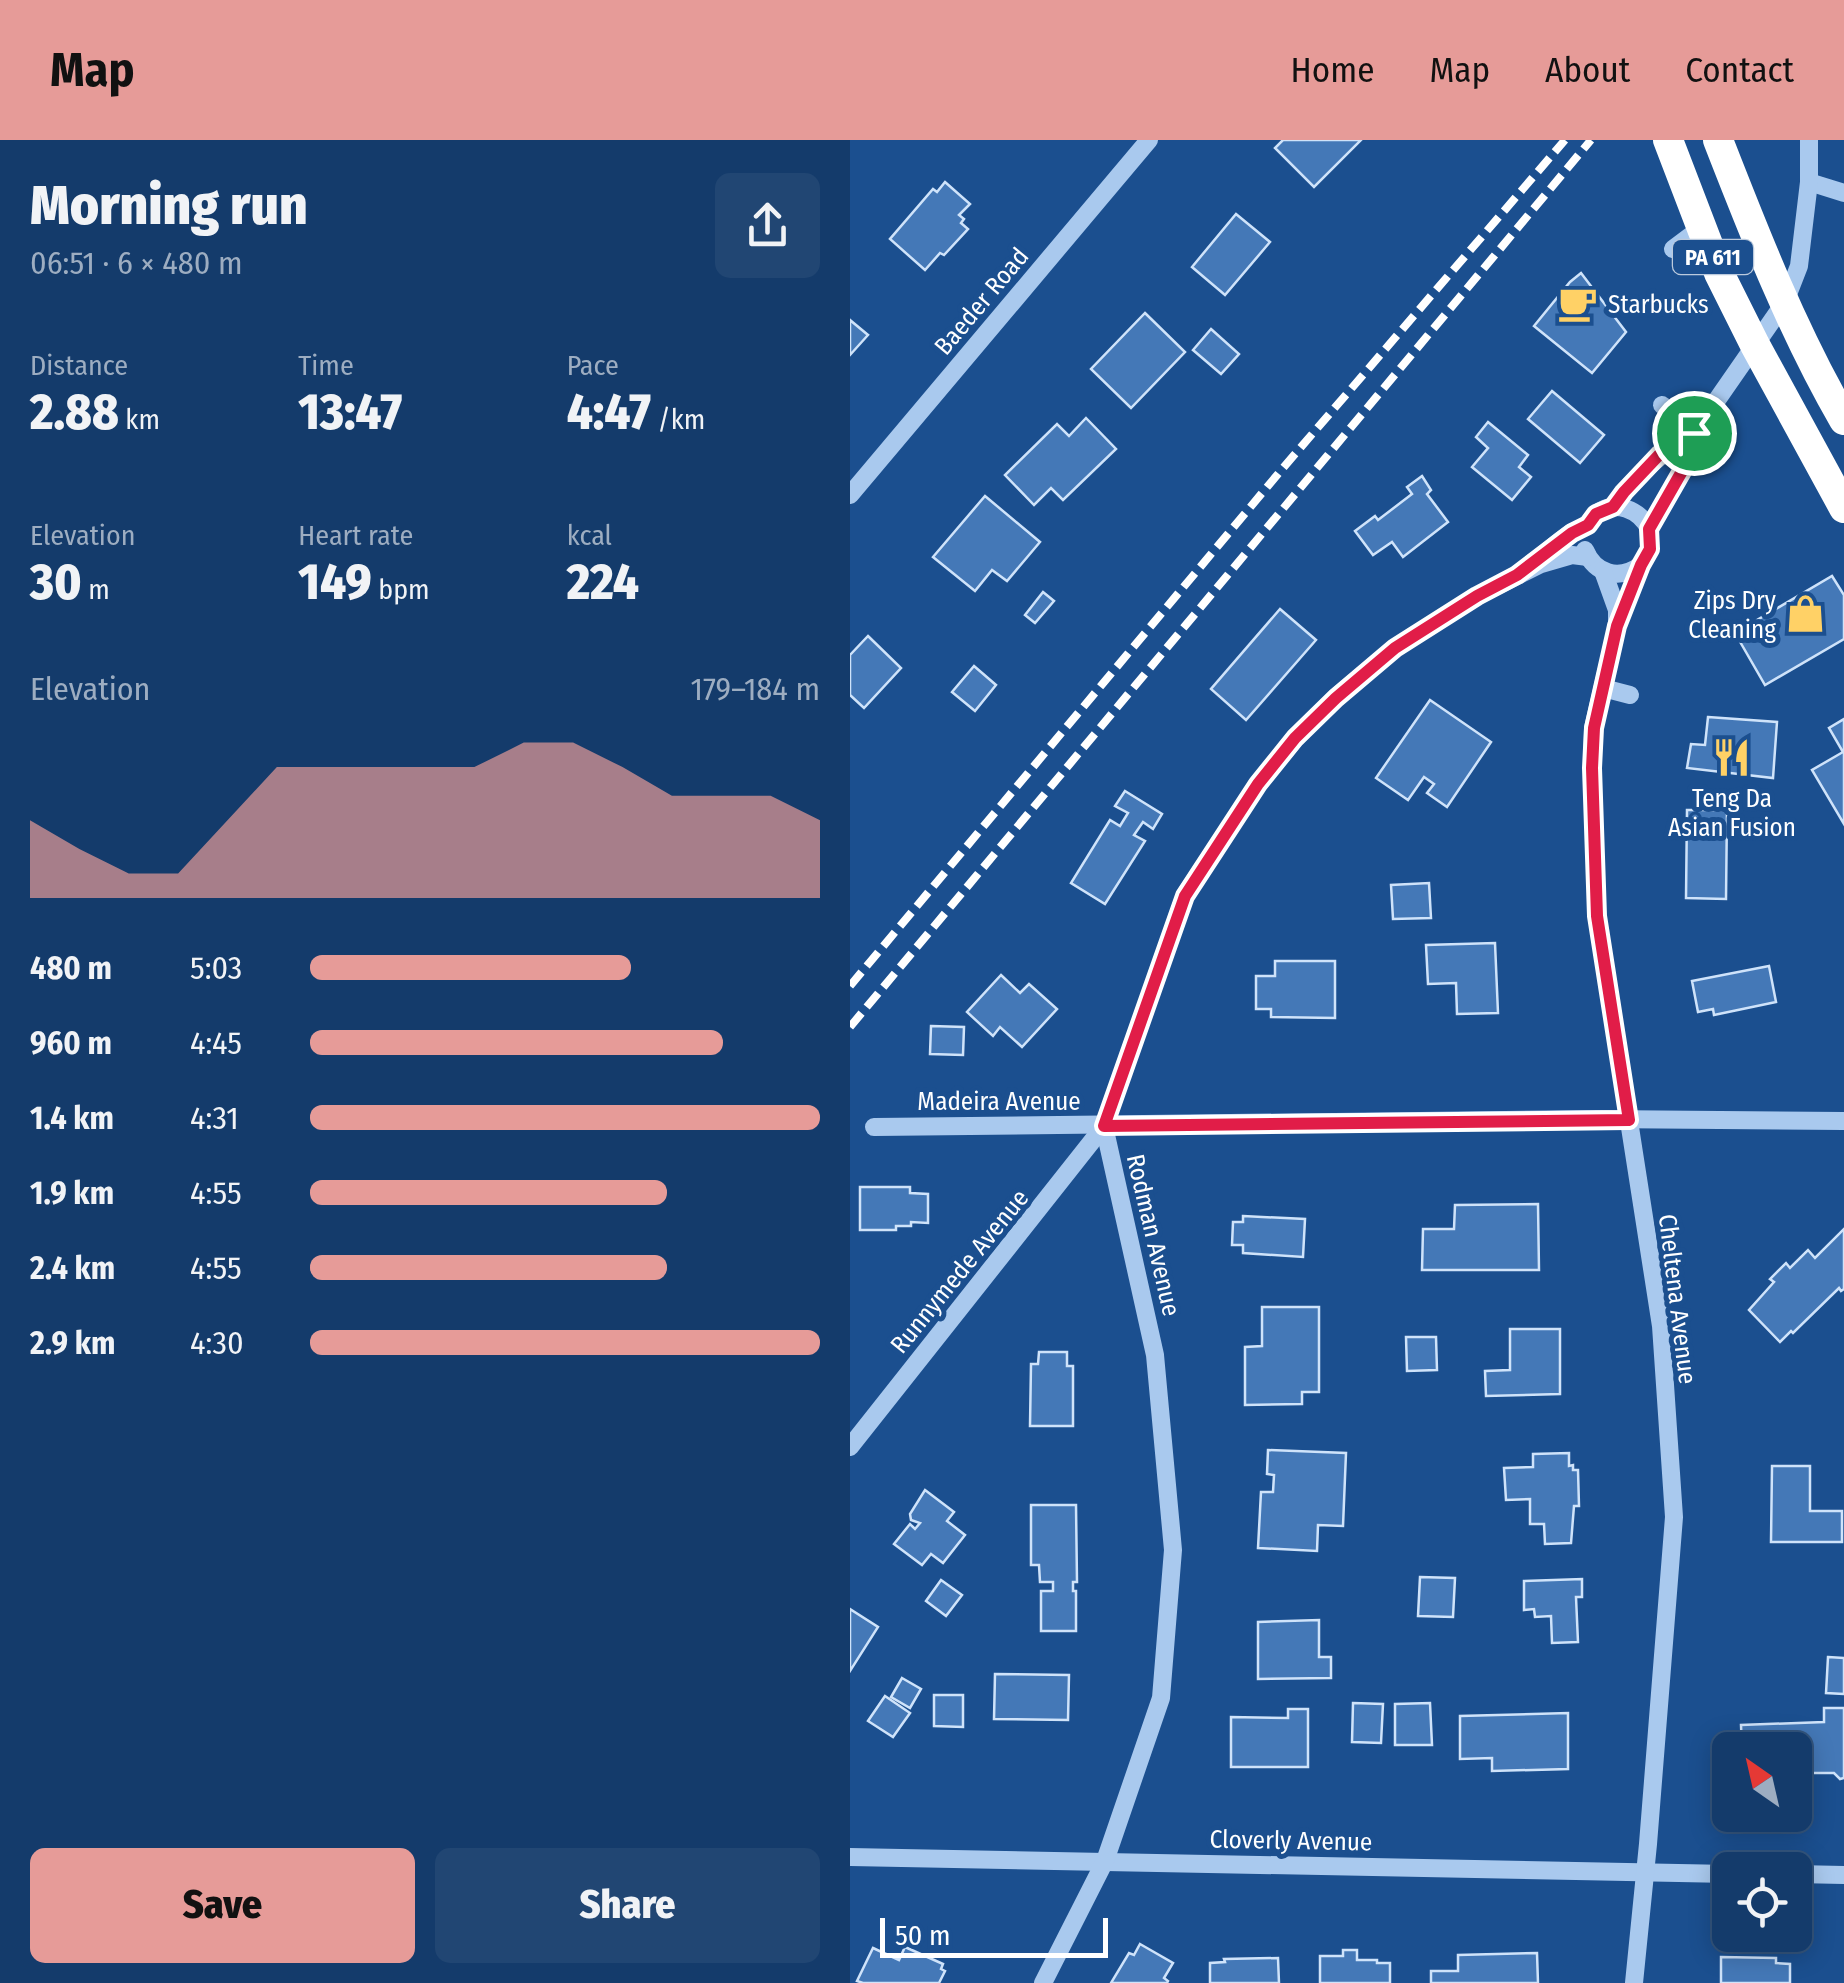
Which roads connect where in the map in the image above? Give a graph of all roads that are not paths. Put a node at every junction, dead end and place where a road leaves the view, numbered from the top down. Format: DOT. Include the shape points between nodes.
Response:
graph roads {
  1 [pos="1149,140"];
  2 [pos="1718,140"];
  3 [pos="1808,140"];
  4 [pos="1673,153"];
  5 [pos="1809,182"];
  6 [pos="1844,193"];
  7 [pos="1701,228"];
  8 [pos="1673,249"];
  9 [pos="1786,302"];
  10 [pos="1754,345"];
  11 [pos="1662,405"];
  12 [pos="1844,420"];
  13 [pos="1694,433"];
  14 [pos="850,495"];
  15 [pos="1613,507"];
  16 [pos="1844,508"];
  17 [pos="1588,525"];
  18 [pos="1649,529"];
  19 [pos="1588,557"];
  20 [pos="1604,571"];
  21 [pos="1634,573"];
  22 [pos="1517,575"];
  23 [pos="1617,626"];
  24 [pos="1603,688"];
  25 [pos="1630,696"];
  26 [pos="1629,1120"];
  27 [pos="1844,1121"];
  28 [pos="1104,1126"];
  29 [pos="874,1127"];
  30 [pos="850,1447"];
  31 [pos="850,1856"];
  32 [pos="1105,1862"];
  33 [pos="1644,1873"];
  34 [pos="1712,1874"];
  35 [pos="1812,1874"];
  36 [pos="1844,1875"];
  37 [pos="1043,1983"];
  38 [pos="1634,1983"];
  1 -- 14 [label="street, Baeder Road"];
  2 -- 9 [label="highway, PA 611"];
  3 -- 5 [label="street"];
  4 -- 7 [label="highway, PA 611"];
  5 -- 6 [label="street"];
  5 -- 9 [label="street" via="1799,266"];
  7 -- 8 [label="street"];
  7 -- 10 [label="highway, PA 611"];
  9 -- 10 [label="street, Cheltena Avenue"];
  9 -- 12 [label="highway, PA 611"];
  10 -- 13 [label="street, Cheltena Avenue"];
  10 -- 16 [label="highway, PA 611"];
  11 -- 13 [label="street"];
  13 -- 15 [label="street, Cheltena Avenue" via="1659,455"];
  13 -- 18 [label="street, Cheltena Avenue" via="1685,466"];
  15 -- 17 [label="street"];
  15 -- 18 [label="street" via="1638,514"];
  17 -- 19 [label="street"];
  17 -- 22 [label="street, Rodman Avenue"];
  18 -- 21 [label="street, Cheltena Avenue" via="1650,549"];
  19 -- 20 [label="street"];
  19 -- 22 [label="street, Rodman Avenue" via="1572,555"];
  20 -- 21 [label="street"];
  20 -- 23 [label="street, Cheltena Avenue"];
  21 -- 23 [label="street, Cheltena Avenue"];
  22 -- 28 [label="street, Rodman Avenue" via="1395,648 1295,738 1258,784 1185,896"];
  23 -- 24 [label="street, Cheltena Avenue"];
  24 -- 25 [label="street"];
  24 -- 26 [label="street, Cheltena Avenue" via="1592,768 1597,916"];
  26 -- 27 [label="street, Madeira Avenue"];
  26 -- 28 [label="street, Madeira Avenue"];
  26 -- 33 [label="street, Cheltena Avenue" via="1661,1326 1674,1517"];
  28 -- 29 [label="street, Madeira Avenue"];
  28 -- 30 [label="street, Runnymede Avenue"];
  28 -- 32 [label="street, Rodman Avenue" via="1154,1355 1173,1550 1161,1698"];
  31 -- 32 [label="street, Cloverly Avenue"];
  32 -- 33 [label="street, Cloverly Avenue"];
  32 -- 37 [label="street, Rodman Avenue"];
  33 -- 34 [label="street, Cloverly Avenue"];
  33 -- 38 [label="street, Cheltena Avenue"];
  35 -- 36 [label="street"];
}
